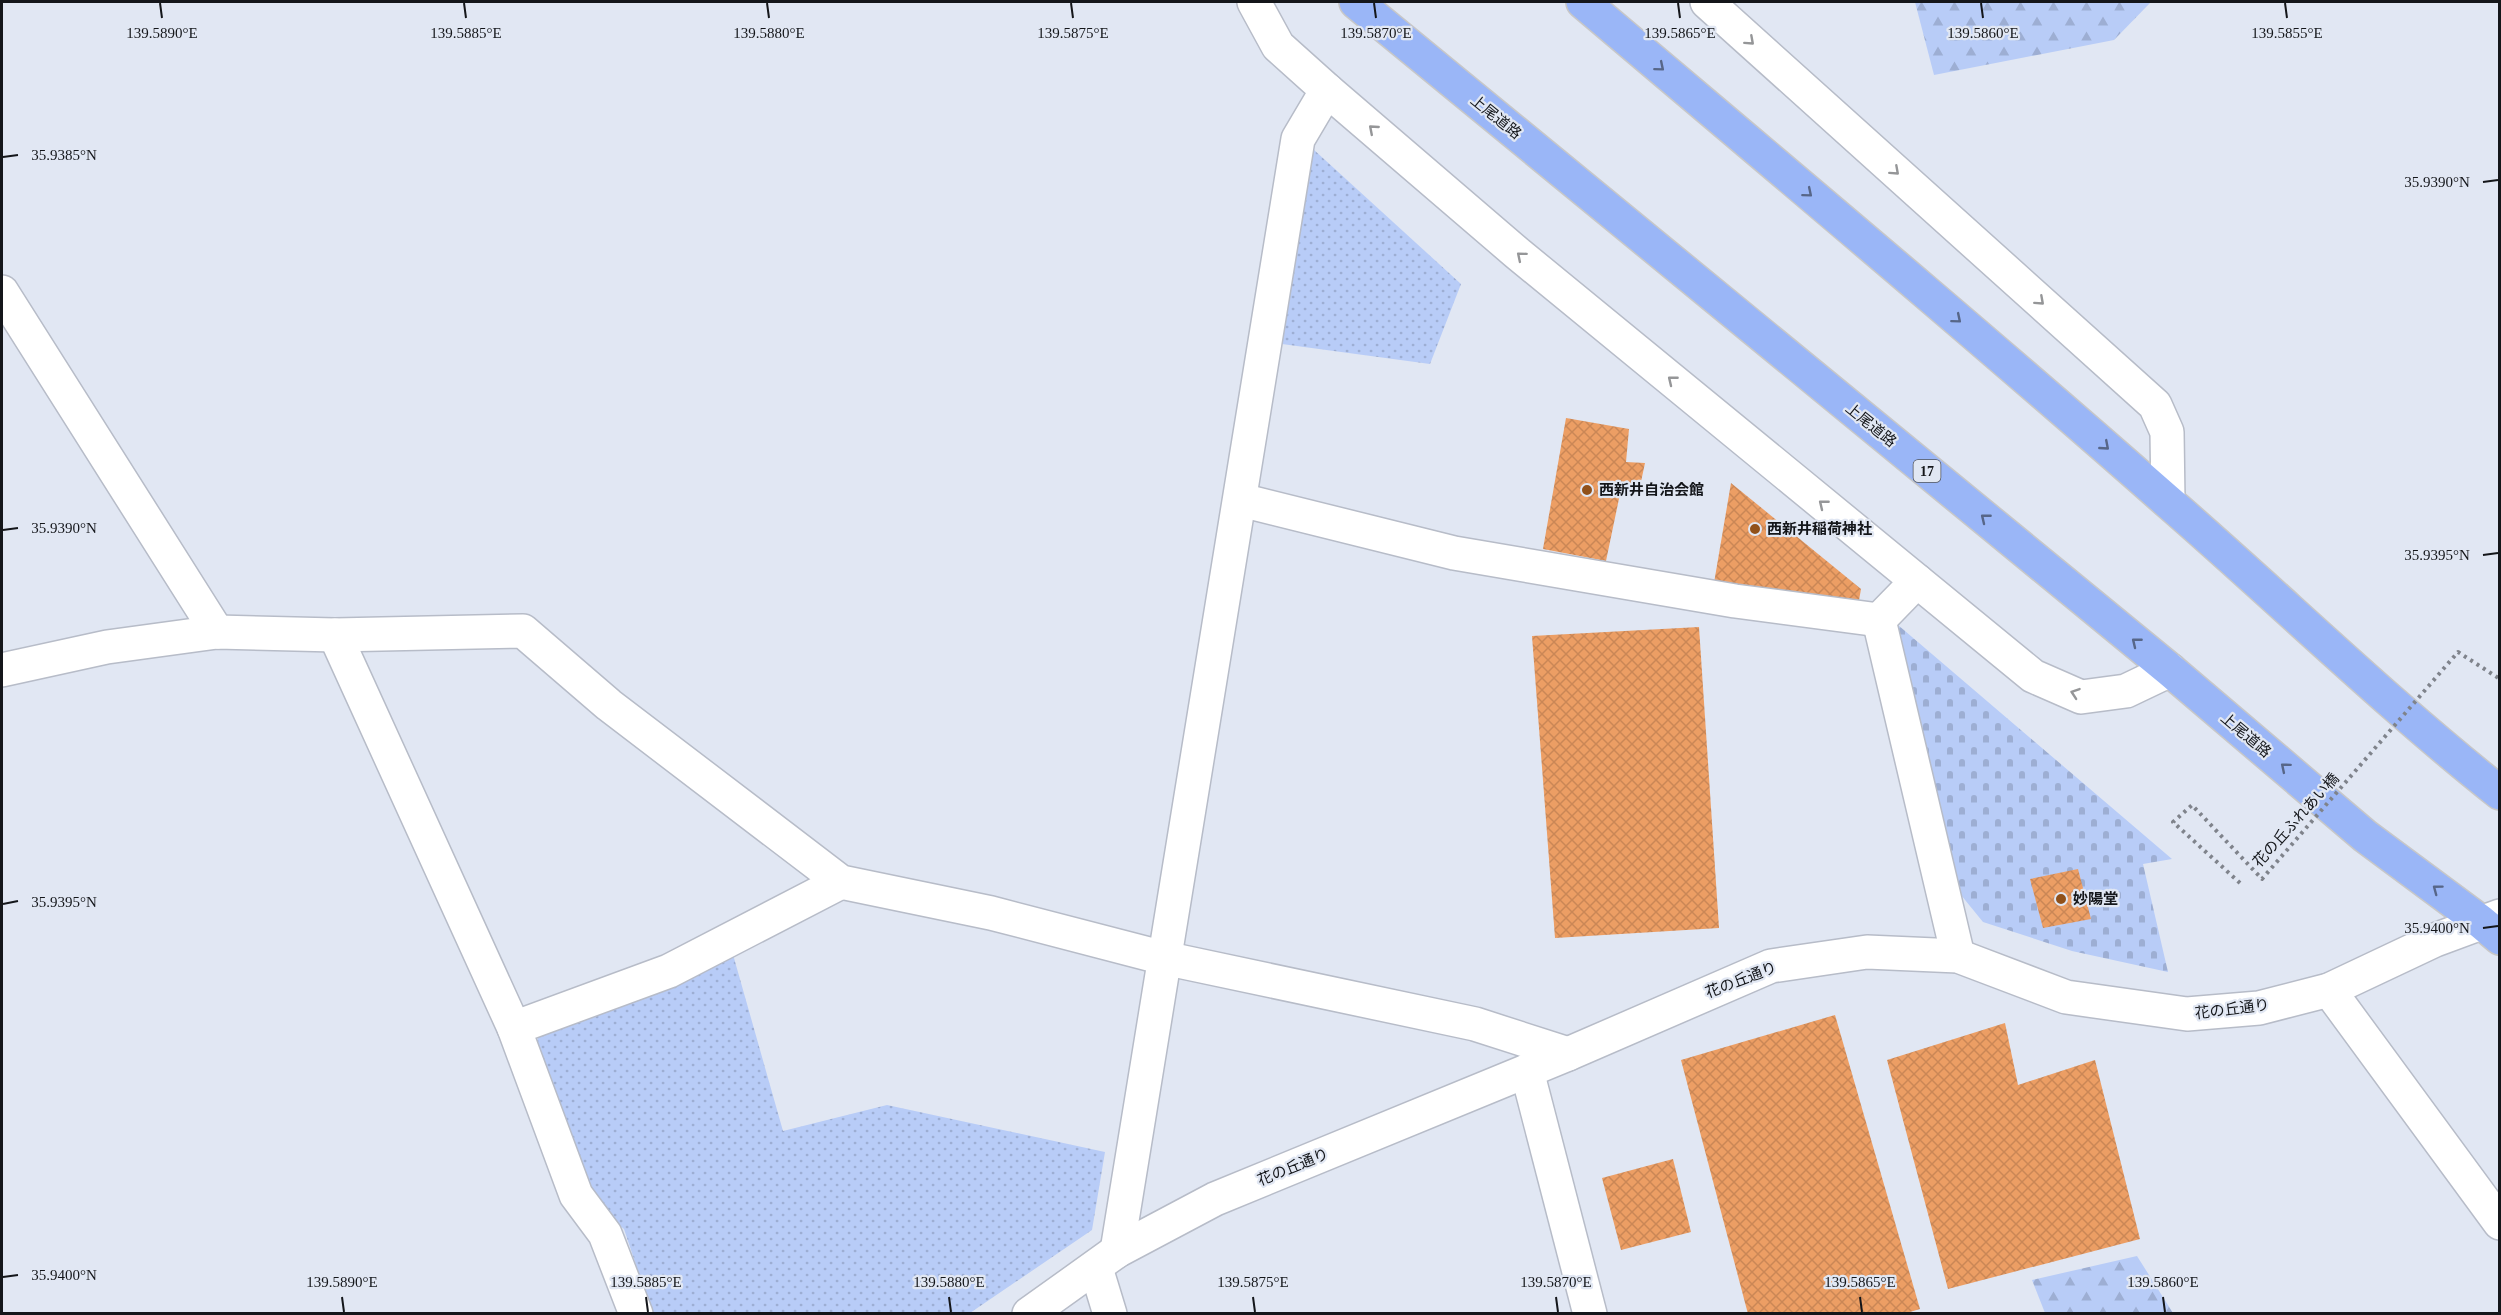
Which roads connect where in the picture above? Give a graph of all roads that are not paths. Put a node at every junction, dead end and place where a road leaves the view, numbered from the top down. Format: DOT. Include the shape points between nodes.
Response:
graph roads {
  1 [pos="1254,2"];
  2 [pos="1356,2"];
  3 [pos="1583,2"];
  4 [pos="1707,2"];
  5 [pos="1327,90"];
  6 [pos="2,292"];
  7 [pos="1241,500"];
  8 [pos="2168,501"];
  9 [pos="1917,581"];
  10 [pos="1879,620"];
  11 [pos="217,632"];
  12 [pos="335,635"];
  13 [pos="2,670"];
  14 [pos="2170,670"];
  15 [pos="2499,793"];
  16 [pos="841,882"];
  17 [pos="2493,925"];
  18 [pos="1958,956"];
  19 [pos="1164,958"];
  20 [pos="2329,990"];
  21 [pos="514,1028"];
  22 [pos="1568,1054"];
  23 [pos="1527,1071"];
  24 [pos="2499,1222"];
  25 [pos="1107,1259"];
  26 [pos="636,1314"];
  27 [pos="1029,1314"];
  28 [pos="1110,1314"];
  29 [pos="1590,1314"];
  1 -- 5 [label="street" via="1278,46"];
  14 -- 2 [label="highway, 上尾道路 / 17, one-way"];
  3 -- 8 [label="highway, one-way"];
  4 -- 8 [label="street, one-way" via="2156,405 2167,432"];
  5 -- 7 [label="street" via="1298,139"];
  9 -- 5 [label="street, one-way" via="1518,253"];
  6 -- 11 [label="street"];
  7 -- 10 [label="street" via="1454,553 1734,601"];
  7 -- 19 [label="street"];
  8 -- 15 [label="highway"];
  9 -- 10 [label="street"];
  14 -- 9 [label="street, one-way" via="2127,691 2081,697 2033,676"];
  10 -- 18 [label="street"];
  11 -- 12 [label="street"];
  11 -- 13 [label="street" via="107,647"];
  12 -- 16 [label="street" via="523,631 609,705"];
  12 -- 21 [label="street"];
  17 -- 14 [label="highway, 上尾道路 / 17, one-way" via="2365,836"];
  16 -- 19 [label="street" via="991,913"];
  16 -- 21 [label="street" via="669,971"];
  17 -- 20 [label="street, 花の丘通り" via="2435,940"];
  18 -- 20 [label="street, 花の丘通り" via="2066,997 2187,1014 2259,1008"];
  18 -- 22 [label="street, 花の丘通り" via="1867,952 1771,966"];
  19 -- 22 [label="street" via="1475,1024"];
  19 -- 25 [label="street"];
  20 -- 24 [label="street"];
  21 -- 26 [label="street" via="576,1196 605,1234"];
  22 -- 23 [label="street, 花の丘通り"];
  23 -- 25 [label="street, 花の丘通り" via="1215,1199"];
  23 -- 29 [label="street"];
  25 -- 27 [label="street, 花の丘通り"];
  25 -- 28 [label="street"];
}
